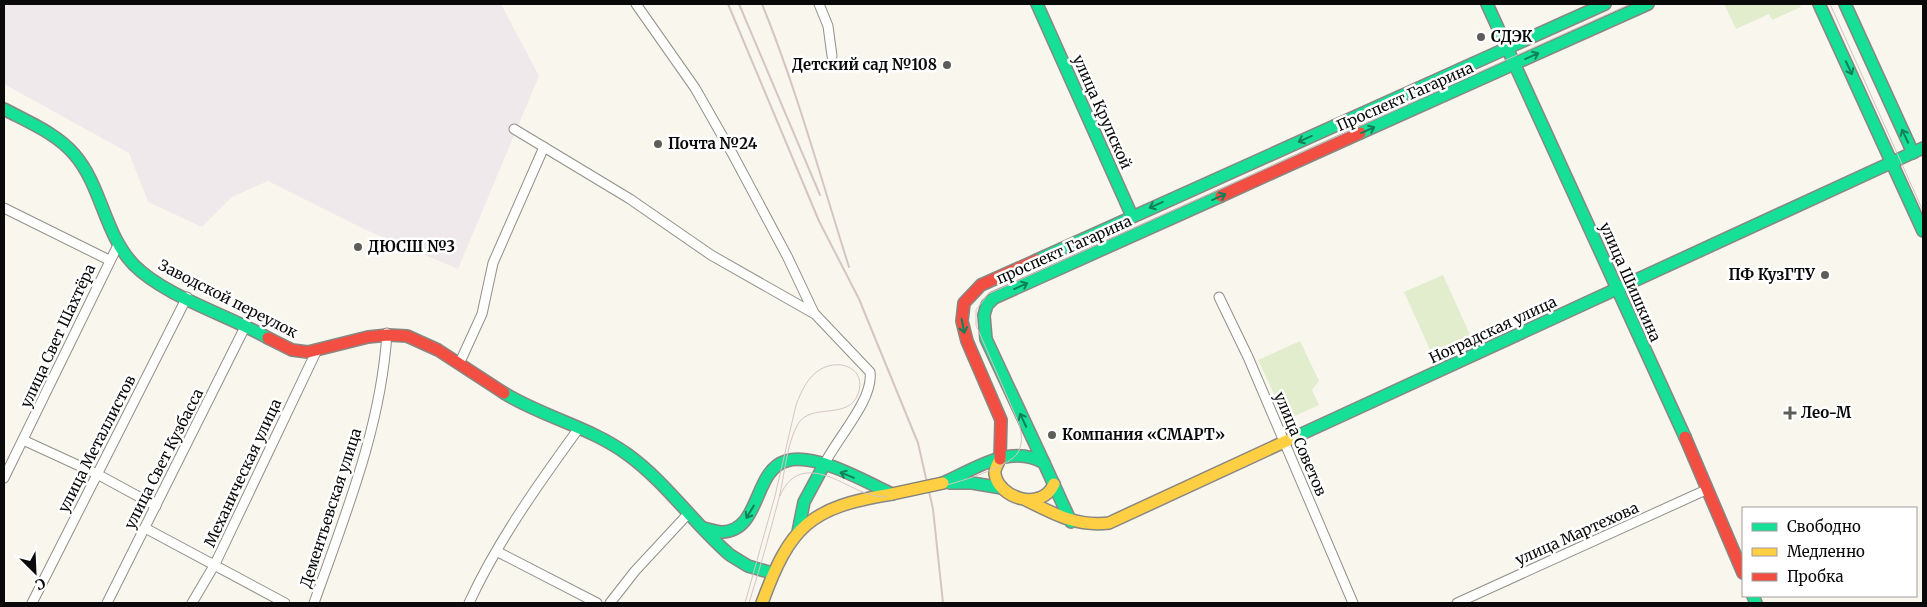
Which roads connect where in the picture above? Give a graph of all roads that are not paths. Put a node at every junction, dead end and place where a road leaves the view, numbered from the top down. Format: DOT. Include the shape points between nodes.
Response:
graph roads {
  1 [pos="636,4"];
  2 [pos="819,4"];
  3 [pos="1037,4"];
  4 [pos="1487,4"];
  5 [pos="1605,4"];
  6 [pos="1648,4"];
  7 [pos="1819,4"];
  8 [pos="1845,4"];
  9 [pos="1506,48"];
  10 [pos="832,56"];
  11 [pos="1514,64"];
  12 [pos="4,109"];
  13 [pos="514,129"];
  14 [pos="544,147"];
  15 [pos="1918,150"];
  16 [pos="1892,163"];
  17 [pos="4,208"];
  18 [pos="1132,216"];
  19 [pos="1175,217"];
  20 [pos="1923,231"];
  21 [pos="1139,233"];
  22 [pos="118,245"];
  23 [pos="109,260"];
  24 [pos="1617,290"];
  25 [pos="187,297"];
  26 [pos="1219,297"];
  27 [pos="814,314"];
  28 [pos="245,327"];
  29 [pos="387,333"];
  30 [pos="316,352"];
  31 [pos="460,362"];
  32 [pos="579,428"];
  33 [pos="24,440"];
  34 [pos="1284,443"];
  35 [pos="1000,459"];
  36 [pos="1044,464"];
  37 [pos="824,465"];
  38 [pos="97,474"];
  39 [pos="4,478"];
  40 [pos="943,483"];
  41 [pos="1054,484"];
  42 [pos="1002,488"];
  43 [pos="1708,489"];
  44 [pos="892,494"];
  45 [pos="1026,500"];
  46 [pos="156,506"];
  47 [pos="687,515"];
  48 [pos="1071,522"];
  49 [pos="697,525"];
  50 [pos="145,528"];
  51 [pos="798,532"];
  52 [pos="498,552"];
  53 [pos="215,564"];
  54 [pos="1742,571"];
  55 [pos="772,573"];
  56 [pos="32,603"];
  57 [pos="107,603"];
  58 [pos="192,603"];
  59 [pos="285,603"];
  60 [pos="314,603"];
  61 [pos="469,603"];
  62 [pos="597,603"];
  63 [pos="610,603"];
  64 [pos="762,603"];
  65 [pos="1353,603"];
  66 [pos="1457,603"];
  1 -- 27 [label="street" via="695,88 783,248"];
  2 -- 10 [label="street" via="828,26"];
  3 -- 18 [label="main road, улица Крупской"];
  4 -- 9 [label="main road, улица Шишкина"];
  5 -- 9 [label="main road, Проспект Гагарина"];
  11 -- 6 [label="main road, Проспект Гагарина, one-way"];
  7 -- 16 [label="main road, one-way"];
  15 -- 8 [label="main road, one-way"];
  9 -- 11 [label="main road, улица Шишкина"];
  9 -- 18 [label="main road, Проспект Гагарина, one-way"];
  19 -- 11 [label="main road, Проспект Гагарина, one-way"];
  11 -- 24 [label="main road, улица Шишкина"];
  12 -- 22 [label="main road, Заводской переулок" via="56,138 73,153 88,176"];
  13 -- 14 [label="street"];
  14 -- 27 [label="street" via="630,199 711,255"];
  14 -- 31 [label="street" via="493,263 482,314"];
  15 -- 16 [label="main road, Ноградская улица"];
  16 -- 20 [label="main road"];
  16 -- 24 [label="main road, Ноградская улица"];
  17 -- 23 [label="street, улица Свет Шахтёра"];
  18 -- 21 [label="street, улица Крупской"];
  18 -- 35 [label="main road, проспект Гагарина, one-way" via="981,285 964,303 962,321 967,341 1001,420"];
  19 -- 21 [label="main road, проспект Гагарина"];
  36 -- 21 [label="main road, проспект Гагарина, one-way" via="986,340 983,324 986,308 994,298"];
  22 -- 23 [label="street, улица Свет Шахтёра"];
  22 -- 25 [label="main road, Заводской переулок" via="147,275"];
  23 -- 33 [label="street, улица Свет Шахтёра"];
  24 -- 34 [label="main road, Ноградская улица"];
  24 -- 43 [label="main road, улица Шишкина"];
  25 -- 28 [label="main road, Заводской переулок"];
  25 -- 38 [label="street, улица Металлистов"];
  26 -- 34 [label="street, улица Советов"];
  27 -- 37 [label="street" via="866,367 872,383 866,399"];
  28 -- 30 [label="main road, Заводской переулок" via="300,352"];
  28 -- 46 [label="street, улица Свет Кузбасса"];
  29 -- 30 [label="main road, Заводской переулок"];
  29 -- 31 [label="main road, Заводской переулок" via="424,342"];
  29 -- 60 [label="street, Дементьевская улица" via="379,398 363,462"];
  30 -- 53 [label="street, Механическая улица"];
  31 -- 32 [label="main road, Заводской переулок" via="514,399"];
  32 -- 47 [label="main road, Заводской переулок" via="625,453 649,472"];
  32 -- 52 [label="street" via="532,493"];
  33 -- 38 [label="street"];
  33 -- 39 [label="street, улица Свет Шахтёра"];
  34 -- 48 [label="main road, Ноградская улица" via="1109,523 1093,526"];
  34 -- 65 [label="street, улица Советов"];
  35 -- 36 [label="main road" via="1014,454"];
  35 -- 40 [label="main road"];
  35 -- 42 [label="main road" via="995,474"];
  36 -- 41 [label="main road"];
  44 -- 37 [label="main road, one-way"];
  37 -- 49 [label="main road, one-way" via="807,461 784,462 774,470 741,524 723,532"];
  37 -- 51 [label="main road" via="804,502"];
  38 -- 46 [label="street"];
  38 -- 56 [label="street, улица Металлистов"];
  40 -- 42 [label="main road"];
  40 -- 44 [label="main road, bridge"];
  41 -- 45 [label="main road" via="1045,499"];
  41 -- 48 [label="main road"];
  42 -- 45 [label="main road"];
  43 -- 54 [label="main road, улица Шишкина"];
  43 -- 66 [label="street, улица Мартехова"];
  44 -- 51 [label="main road" via="836,505 814,516"];
  45 -- 48 [label="main road, Ноградская улица"];
  46 -- 50 [label="street, улица Свет Кузбасса"];
  47 -- 49 [label="main road, Заводской переулок"];
  47 -- 63 [label="street"];
  49 -- 55 [label="main road, Заводской переулок" via="735,559"];
  50 -- 53 [label="street"];
  50 -- 57 [label="street, улица Свет Кузбасса"];
  51 -- 55 [label="main road" via="784,548"];
  52 -- 61 [label="street" via="488,562"];
  52 -- 62 [label="street"];
  53 -- 58 [label="street, Механическая улица"];
  53 -- 59 [label="street"];
  55 -- 64 [label="main road"];
}
